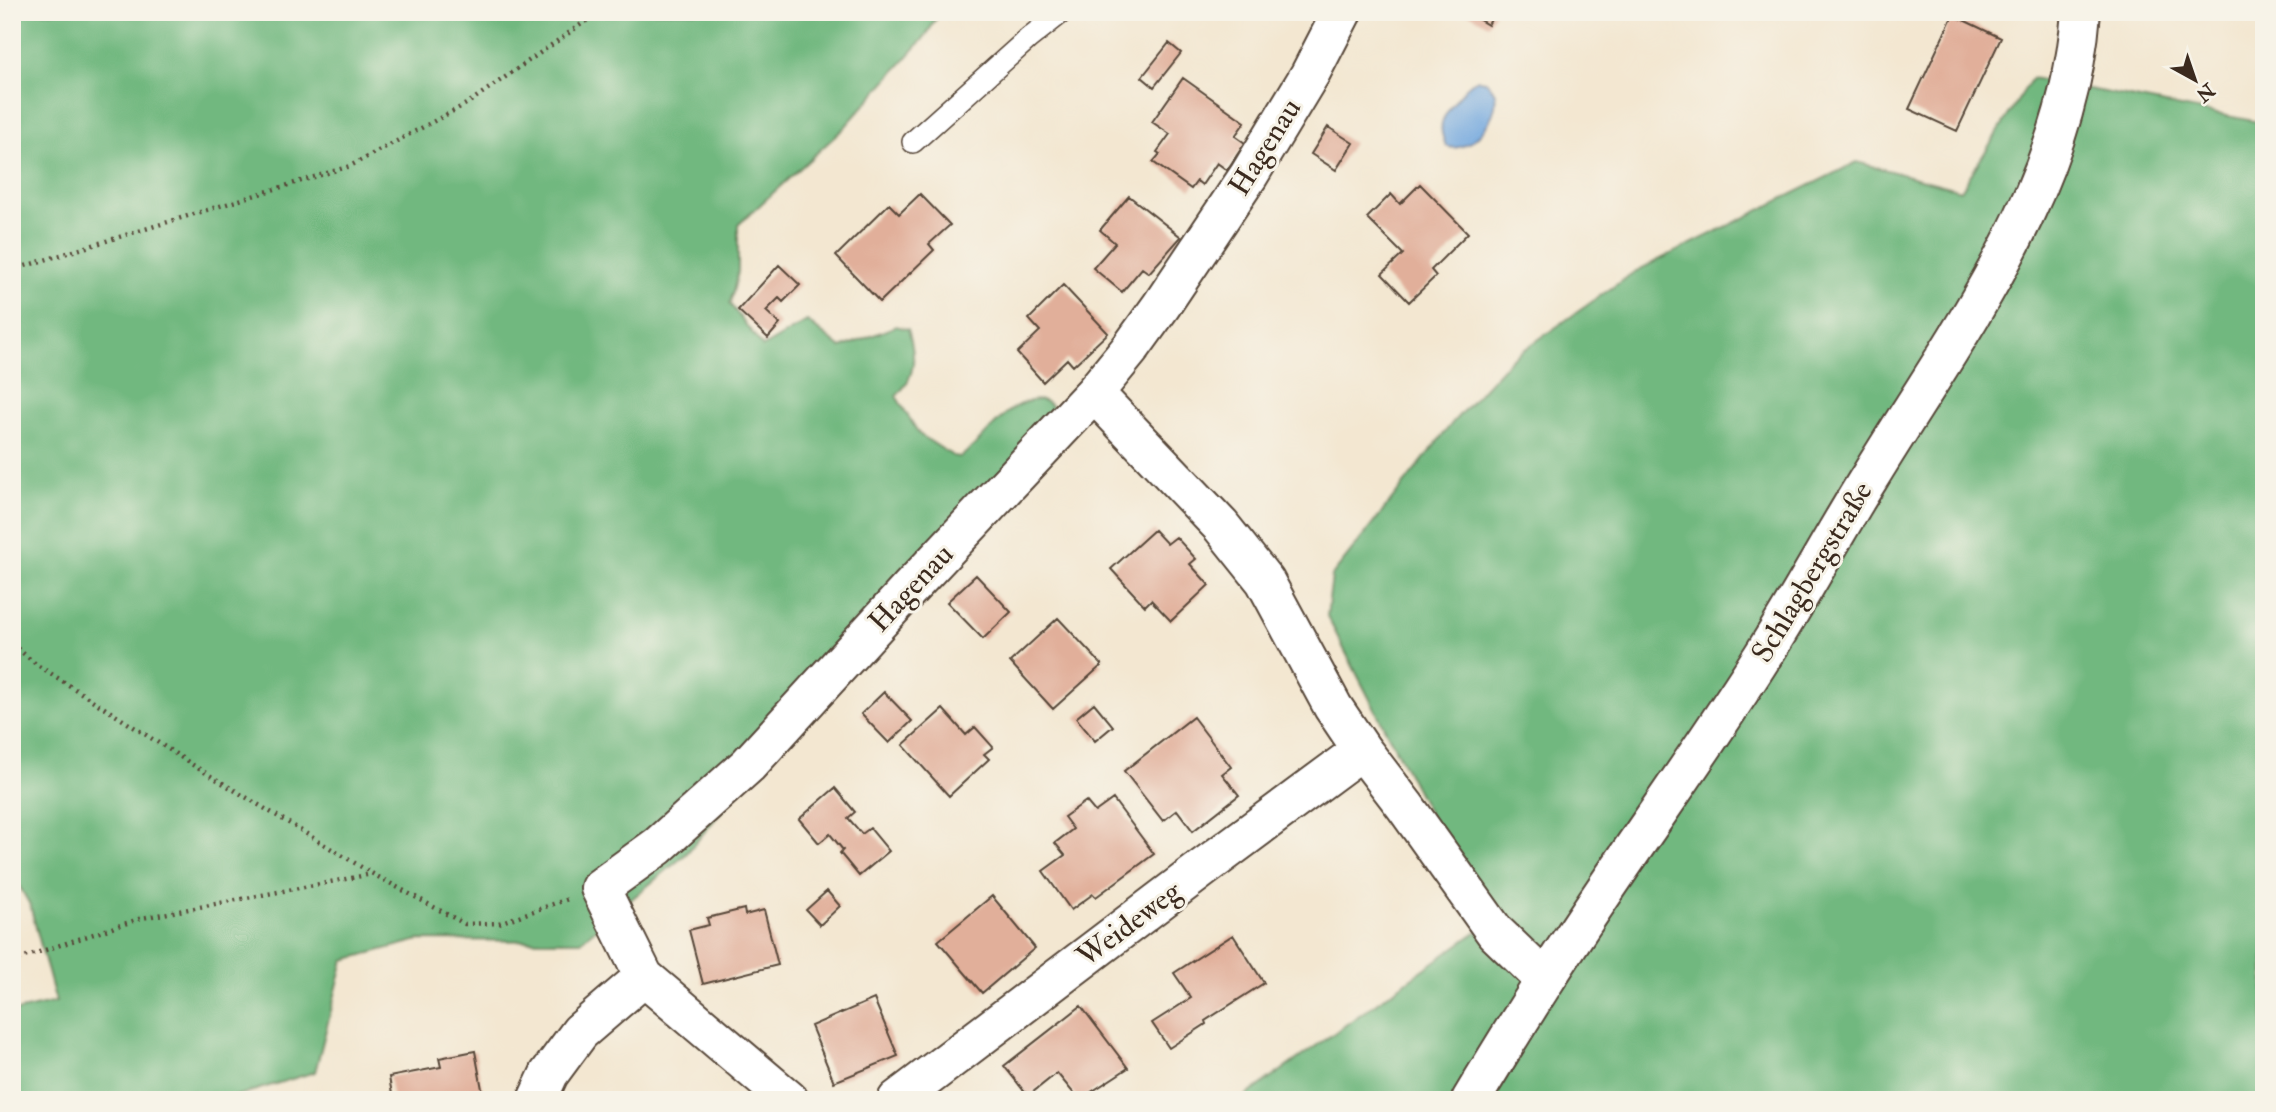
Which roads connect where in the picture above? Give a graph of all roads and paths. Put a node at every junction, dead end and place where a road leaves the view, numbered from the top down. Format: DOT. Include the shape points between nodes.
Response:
graph roads {
  1 [pos="603,12"];
  2 [pos="1062,12"];
  3 [pos="1342,12"];
  4 [pos="2081,12"];
  5 [pos="912,142"];
  6 [pos="12,270"];
  7 [pos="1094,393"];
  8 [pos="12,644"];
  9 [pos="1362,750"];
  10 [pos="373,874"];
  11 [pos="600,888"];
  12 [pos="12,961"];
  13 [pos="644,977"];
  14 [pos="1545,980"];
  15 [pos="537,1100"];
  16 [pos="789,1100"];
  17 [pos="897,1100"];
  18 [pos="1471,1100"];
  1 -- 6 [label="path" via="468,103 350,166"];
  2 -- 5 [label="lane"];
  3 -- 7 [label="street, Hagenau" via="1241,186 1161,306"];
  4 -- 14 [label="street, Schlagbergstraße" via="2070,85 2055,142 2013,242 1797,602"];
  7 -- 9 [label="street" via="1221,526 1265,581 1333,707"];
  7 -- 11 [label="street, Hagenau" via="748,765 658,846"];
  8 -- 10 [label="path" via="173,752"];
  9 -- 14 [label="street" via="1495,932"];
  9 -- 17 [label="street, Weideweg"];
  10 -- 11 [label="path" via="465,923 499,923"];
  10 -- 12 [label="path" via="142,918"];
  11 -- 13 [label="street"];
  13 -- 15 [label="street" via="580,1032"];
  13 -- 16 [label="street"];
  14 -- 18 [label="street, Schlagbergstraße"];
}
